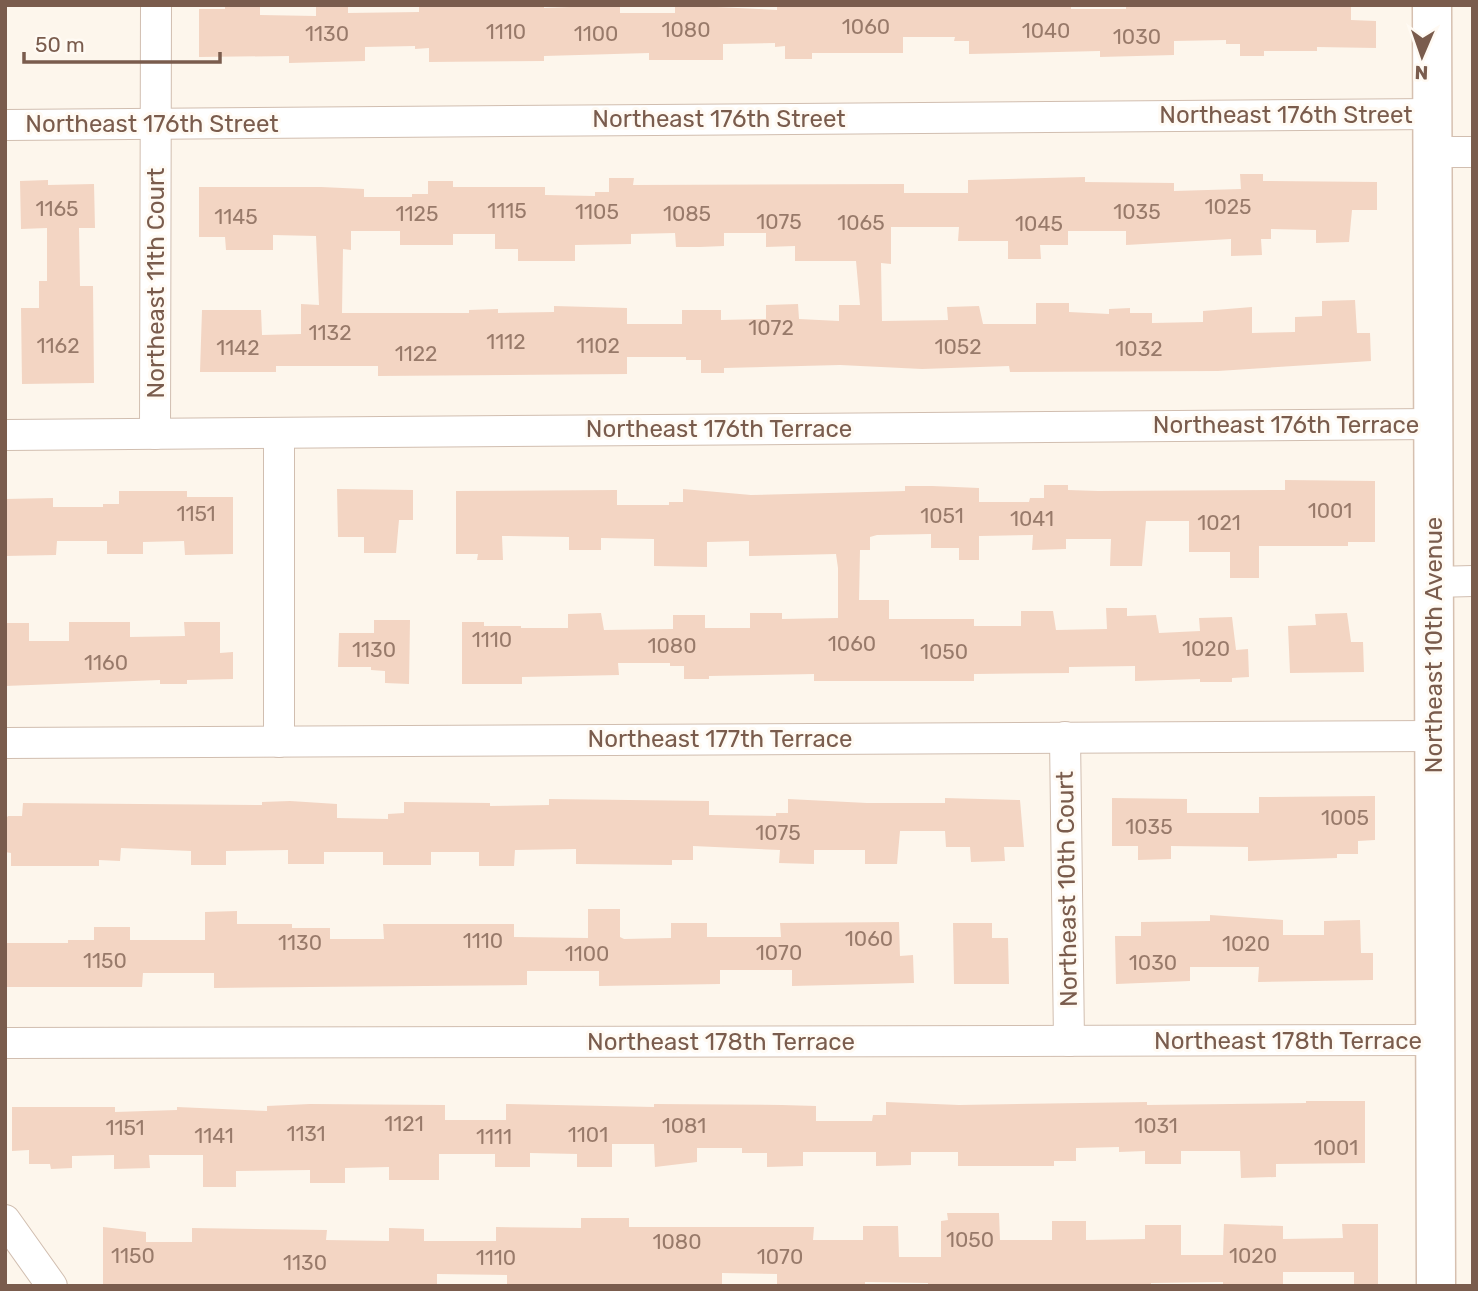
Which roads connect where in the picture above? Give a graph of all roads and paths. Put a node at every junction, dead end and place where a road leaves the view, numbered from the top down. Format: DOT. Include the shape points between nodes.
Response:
graph roads {
  1 [pos="156,5"];
  2 [pos="1432,5"];
  3 [pos="1432,114"];
  4 [pos="156,124"];
  5 [pos="5,125"];
  6 [pos="1432,152"];
  7 [pos="1473,152"];
  8 [pos="1432,424"];
  9 [pos="279,433"];
  10 [pos="155,434"];
  11 [pos="5,435"];
  12 [pos="1473,581"];
  13 [pos="1434,582"];
  14 [pos="1435,736"];
  15 [pos="1065,737"];
  16 [pos="279,742"];
  17 [pos="5,743"];
  18 [pos="1437,1040"];
  19 [pos="1069,1041"];
  20 [pos="5,1043"];
  21 [pos="5,1220"];
  22 [pos="52,1286"];
  23 [pos="1436,1286"];
  1 -- 4 [label="street, Northeast 11th Court"];
  2 -- 3 [label="street, Northeast 10th Avenue"];
  3 -- 4 [label="street, Northeast 176th Street"];
  3 -- 6 [label="street, Northeast 10th Avenue"];
  4 -- 5 [label="street, Northeast 176th Street"];
  4 -- 10 [label="street, Northeast 11th Court"];
  6 -- 7 [label="street, Northeast 176th Street"];
  6 -- 8 [label="street, Northeast 10th Avenue"];
  8 -- 9 [label="street, Northeast 176th Terrace"];
  8 -- 13 [label="street, Northeast 10th Avenue"];
  9 -- 10 [label="street, Northeast 176th Terrace"];
  9 -- 16 [label="street"];
  10 -- 11 [label="street, Northeast 176th Terrace"];
  12 -- 13 [label="street"];
  13 -- 14 [label="street, Northeast 10th Avenue"];
  14 -- 15 [label="street, Northeast 177th Terrace"];
  14 -- 18 [label="street, Northeast 10th Avenue"];
  15 -- 16 [label="street, Northeast 177th Terrace"];
  15 -- 19 [label="street, Northeast 10th Court"];
  16 -- 17 [label="street, Northeast 177th Terrace"];
  18 -- 19 [label="street, Northeast 178th Terrace"];
  18 -- 23 [label="street, Northeast 10th Avenue"];
  19 -- 20 [label="street, Northeast 178th Terrace"];
  21 -- 22 [label="street"];
}
